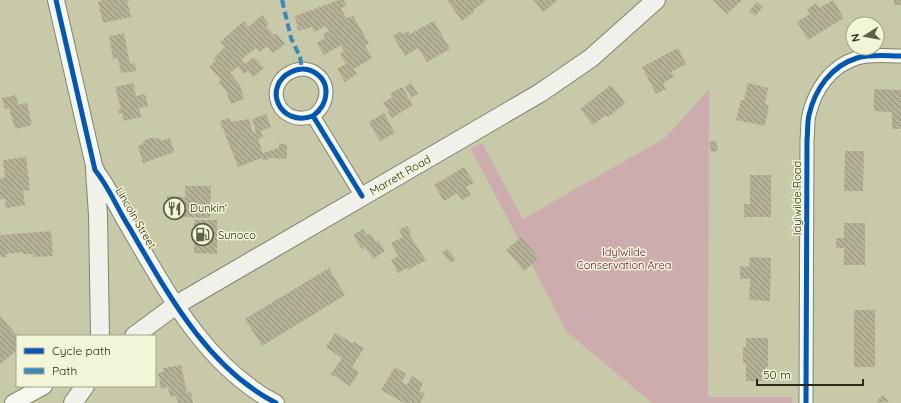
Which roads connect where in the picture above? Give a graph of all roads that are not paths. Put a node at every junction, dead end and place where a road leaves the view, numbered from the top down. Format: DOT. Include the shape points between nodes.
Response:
graph roads {
  1 [pos="56,0"];
  2 [pos="656,0"];
  3 [pos="901,56"];
  4 [pos="313,116"];
  5 [pos="95,170"];
  6 [pos="362,196"];
  7 [pos="176,305"];
  8 [pos="100,335"];
  9 [pos="135,335"];
  10 [pos="42,387"];
  11 [pos="84,387"];
  12 [pos="13,403"];
  13 [pos="73,403"];
  14 [pos="276,403"];
  15 [pos="806,403"];
  1 -- 5 [label="street, Lincoln Street"];
  2 -- 6 [label="main road, Marrett Road" via="591,58 540,93"];
  3 -- 15 [label="street, Idylwilde Road" via="858,58 842,65 820,87 811,109 807,140"];
  4 -- 6 [label="street"];
  5 -- 7 [label="street, Lincoln Street"];
  5 -- 8 [label="main road"];
  6 -- 7 [label="main road, Marrett Road"];
  7 -- 9 [label="main road, Marrett Road"];
  7 -- 14 [label="street, Lincoln Street" via="207,348 241,380"];
  10 -- 12 [label="street"];
  11 -- 13 [label="main road"];
}
